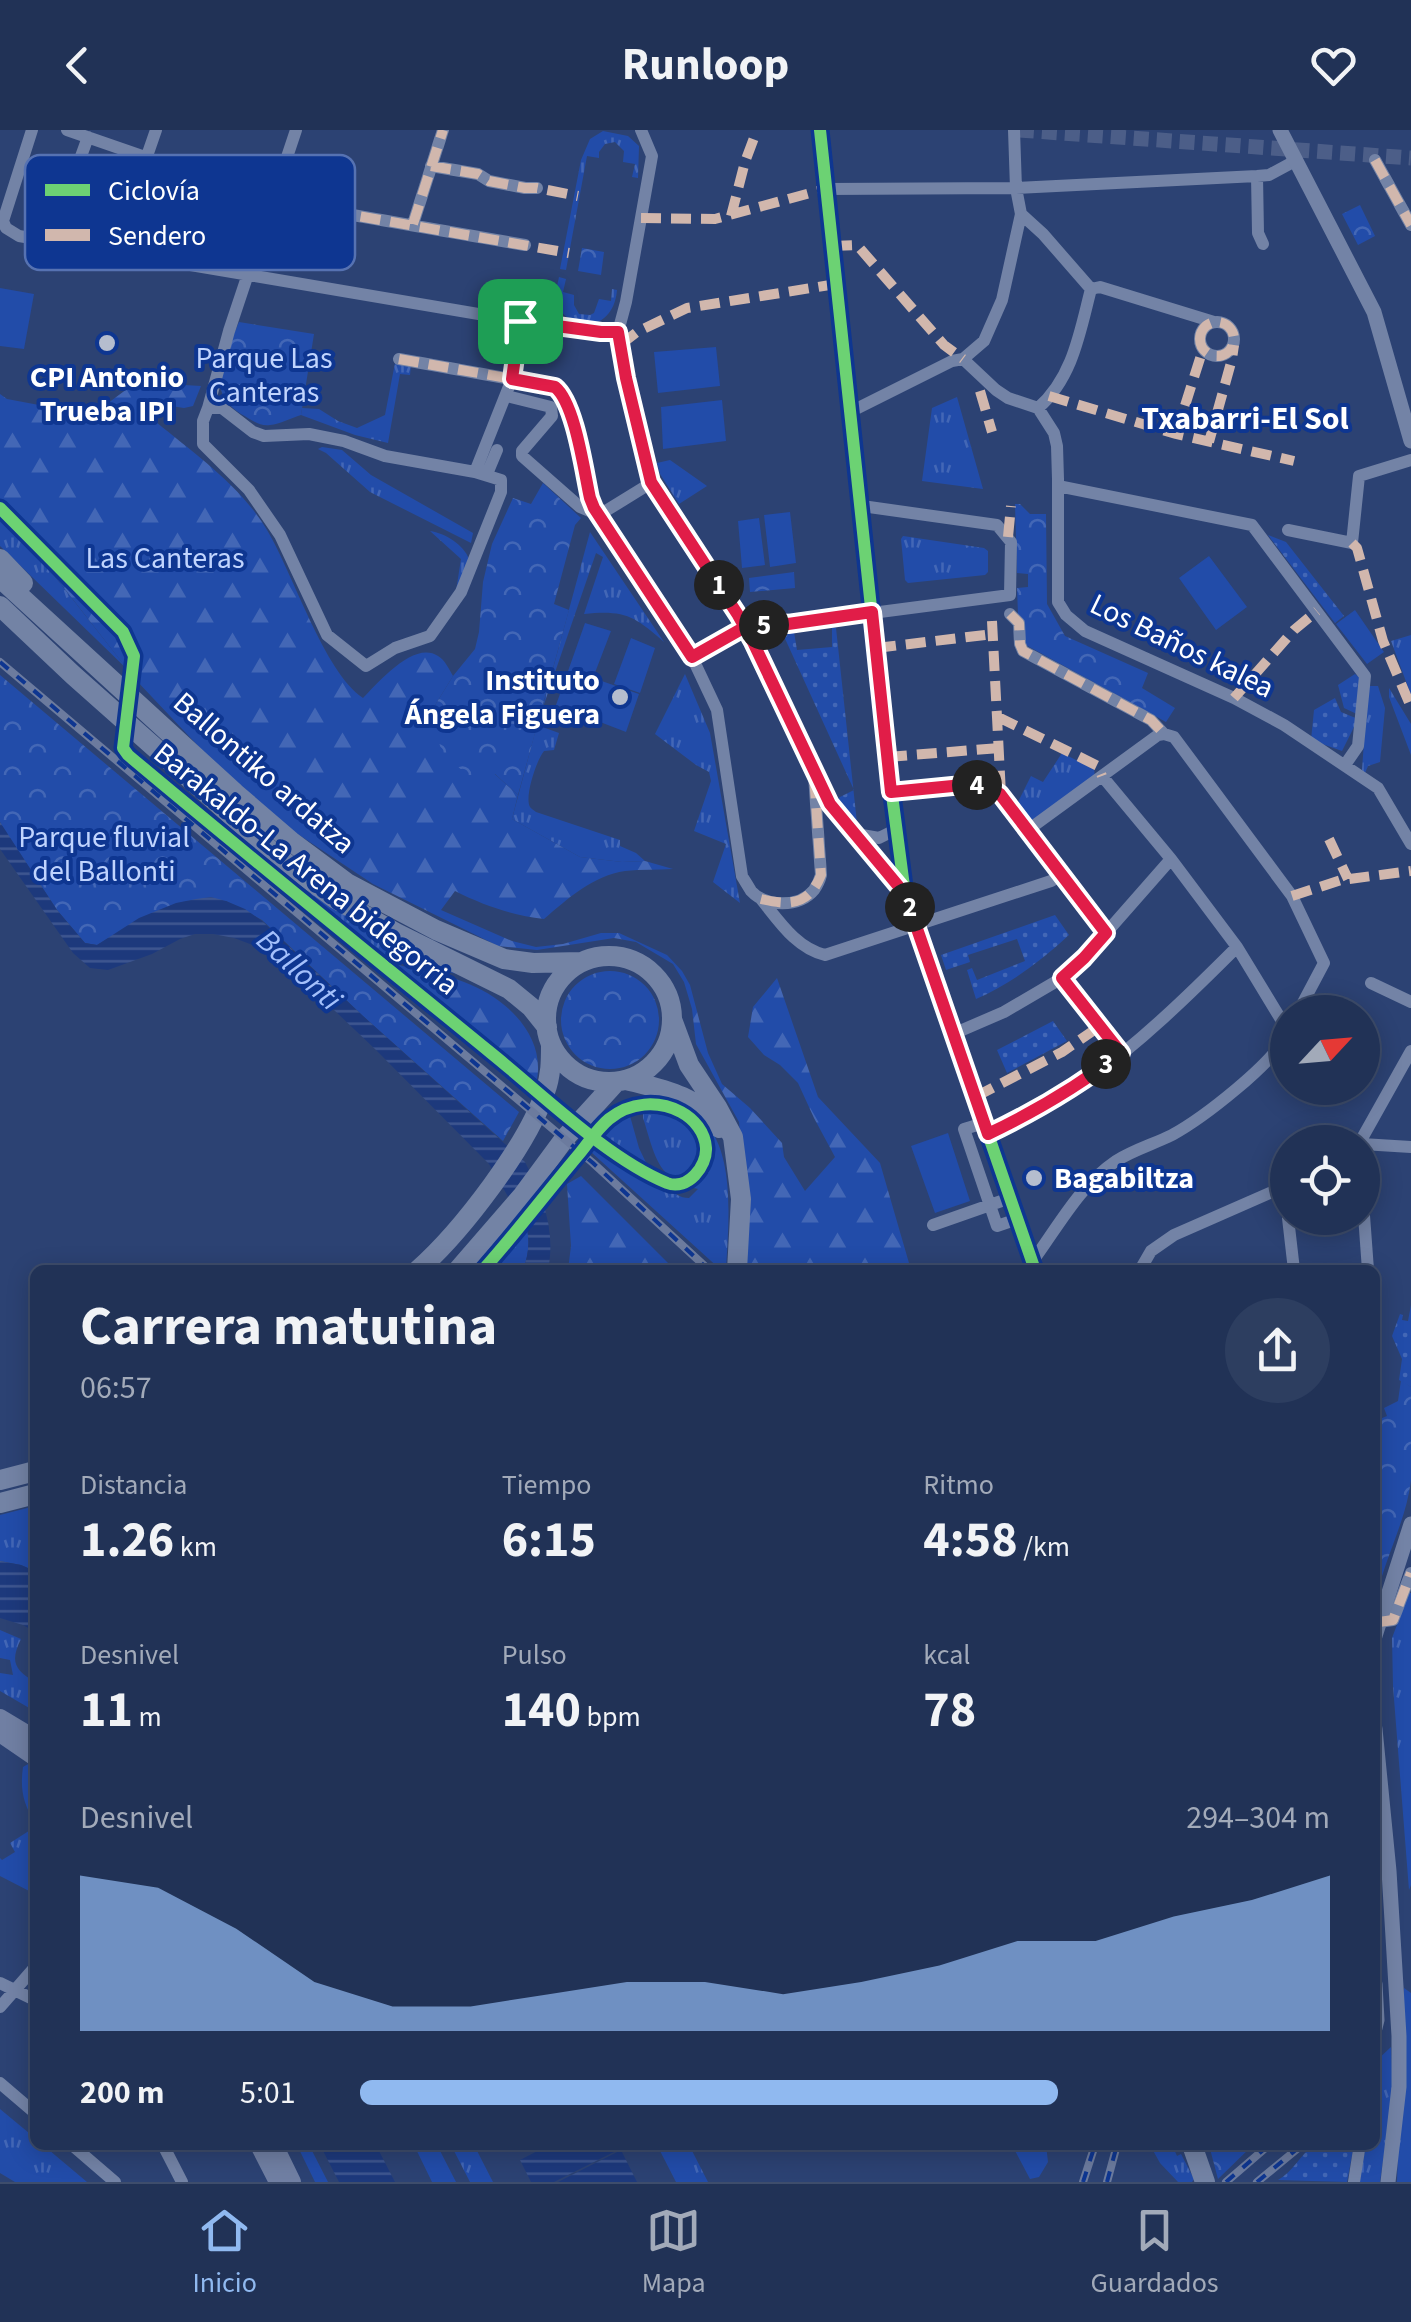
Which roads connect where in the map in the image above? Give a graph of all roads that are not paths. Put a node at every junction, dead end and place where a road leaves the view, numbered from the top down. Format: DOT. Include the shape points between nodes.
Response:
graph roads {
  1 [pos="32,130"];
  2 [pos="67,130"];
  3 [pos="156,130"];
  4 [pos="296,130"];
  5 [pos="443,130"];
  6 [pos="820,130"];
  7 [pos="1014,130"];
  8 [pos="1280,130"];
  9 [pos="641,133"];
  10 [pos="88,137"];
  11 [pos="81,155"];
  12 [pos="138,155"];
  13 [pos="147,155"];
  14 [pos="288,155"];
  15 [pos="1295,160"];
  16 [pos="1375,160"];
  17 [pos="432,166"];
  18 [pos="1257,176"];
  19 [pos="538,188"];
  20 [pos="1016,188"];
  21 [pos="826,189"];
  22 [pos="1021,214"];
  23 [pos="355,215"];
  24 [pos="413,224"];
  25 [pos="1411,225"];
  26 [pos="25,237"];
  27 [pos="1263,244"];
  28 [pos="525,245"];
  29 [pos="211,270"];
  30 [pos="250,270"];
  31 [pos="248,276"];
  32 [pos="1091,288"];
  33 [pos="520,321"];
  34 [pos="1214,322"];
  35 [pos="618,332"];
  36 [pos="399,359"];
  37 [pos="963,359"];
  38 [pos="512,377"];
  39 [pos="507,396"];
  40 [pos="208,408"];
  41 [pos="1038,408"];
  42 [pos="850,412"];
  43 [pos="1411,441"];
  44 [pos="497,450"];
  45 [pos="1411,460"];
  46 [pos="481,473"];
  47 [pos="651,482"];
  48 [pos="1058,486"];
  49 [pos="862,506"];
  50 [pos="599,516"];
  51 [pos="1288,530"];
  52 [pos="0,559"];
  53 [pos="0,578"];
  54 [pos="0,606"];
  55 [pos="872,612"];
  56 [pos="1010,614"];
  57 [pos="0,624"];
  58 [pos="745,627"];
  59 [pos="692,657"];
  60 [pos="98,666"];
  61 [pos="73,675"];
  62 [pos="1164,734"];
  63 [pos="1344,765"];
  64 [pos="814,774"];
  65 [pos="1102,776"];
  66 [pos="891,792"];
  67 [pos="895,830"];
  68 [pos="1028,830"];
  69 [pos="856,834"];
  70 [pos="1411,844"];
  71 [pos="1171,859"];
  72 [pos="1061,875"];
  73 [pos="905,894"];
  74 [pos="761,898"];
  75 [pos="917,927"];
  76 [pos="1106,933"];
  77 [pos="1237,947"];
  78 [pos="582,962"];
  79 [pos="1062,978"];
  80 [pos="1371,984"];
  81 [pos="1307,995"];
  82 [pos="1270,1002"];
  83 [pos="1411,1002"];
  84 [pos="672,1020"];
  85 [pos="953,1034"];
  86 [pos="549,1035"];
  87 [pos="1411,1051"];
  88 [pos="1121,1053"];
  89 [pos="1270,1057"];
  90 [pos="621,1081"];
  91 [pos="1371,1125"];
  92 [pos="986,1128"];
  93 [pos="1380,1145"];
  94 [pos="1411,1147"];
  95 [pos="737,1160"];
  96 [pos="1270,1193"];
  97 [pos="1010,1198"];
  98 [pos="990,1205"];
  99 [pos="1018,1220"];
  100 [pos="932,1225"];
  101 [pos="1290,1235"];
  102 [pos="1365,1235"];
  103 [pos="737,1261"];
  104 [pos="423,1265"];
  105 [pos="463,1265"];
  106 [pos="1034,1265"];
  107 [pos="1035,1265"];
  108 [pos="1143,1265"];
  109 [pos="1293,1265"];
  110 [pos="1368,1265"];
  111 [pos="30,1472"];
  112 [pos="0,1480"];
  113 [pos="30,1495"];
  114 [pos="0,1504"];
  115 [pos="1411,1524"];
  116 [pos="1411,1573"];
  117 [pos="1380,1620"];
  118 [pos="1380,1627"];
  119 [pos="0,1718"];
  120 [pos="0,1733"];
  121 [pos="30,1737"];
  122 [pos="30,1754"];
  123 [pos="1380,1833"];
  124 [pos="1382,1874"];
  125 [pos="30,1972"];
  126 [pos="0,1983"];
  127 [pos="14,1990"];
  128 [pos="30,1998"];
  129 [pos="0,2007"];
  130 [pos="0,2084"];
  131 [pos="30,2109"];
  132 [pos="78,2150"];
  133 [pos="166,2150"];
  134 [pos="262,2150"];
  135 [pos="276,2150"];
  136 [pos="1194,2150"];
  137 [pos="1360,2150"];
  138 [pos="116,2182"];
  139 [pos="182,2182"];
  140 [pos="278,2182"];
  141 [pos="292,2182"];
  142 [pos="1205,2182"];
  143 [pos="1354,2182"];
  144 [pos="1388,2182"];
  1 -- 26 [label="street" via="3,221"];
  2 -- 10 [label="street"];
  3 -- 13 [label="street"];
  4 -- 14 [label="street"];
  5 -- 17 [label="street"];
  6 -- 21 [label="street"];
  7 -- 20 [label="street"];
  8 -- 15 [label="street"];
  9 -- 35 [label="street" via="652,156"];
  10 -- 11 [label="street"];
  10 -- 12 [label="street"];
  15 -- 18 [label="street"];
  15 -- 43 [label="street" via="1374,312"];
  16 -- 25 [label="street"];
  17 -- 19 [label="street"];
  17 -- 24 [label="street"];
  18 -- 20 [label="street"];
  18 -- 27 [label="street"];
  20 -- 21 [label="street"];
  20 -- 22 [label="street"];
  21 -- 42 [label="street"];
  22 -- 32 [label="street"];
  22 -- 37 [label="street" via="998,311 984,341"];
  23 -- 24 [label="street"];
  24 -- 28 [label="street"];
  29 -- 31 [label="street"];
  30 -- 31 [label="street"];
  31 -- 33 [label="street"];
  31 -- 40 [label="street"];
  32 -- 34 [label="street"];
  32 -- 41 [label="street" via="1074,356"];
  33 -- 35 [label="street"];
  33 -- 38 [label="street"];
  35 -- 47 [label="street"];
  36 -- 38 [label="street"];
  37 -- 41 [label="street" via="1008,398"];
  37 -- 42 [label="street"];
  38 -- 39 [label="street"];
  38 -- 50 [label="street" via="560,391"];
  39 -- 46 [label="street"];
  39 -- 50 [label="street" via="551,407 552,416 522,456"];
  40 -- 46 [label="street" via="222,408 264,436 308,434"];
  40 -- 46 [label="street" via="203,444 249,490 280,535 327,634 366,666 430,636 462,592 501,492 500,480"];
  41 -- 48 [label="street, Los Baños kalea" via="1054,433"];
  42 -- 49 [label="street"];
  44 -- 46 [label="street"];
  45 -- 51 [label="street" via="1358,476 1352,543"];
  47 -- 50 [label="street"];
  47 -- 58 [label="street"];
  48 -- 63 [label="street, Los Baños kalea" via="1058,602 1072,622 1234,698"];
  48 -- 63 [label="street" via="1252,525 1365,676 1358,746"];
  49 -- 55 [label="street"];
  49 -- 55 [label="street" via="992,523 1011,548 1010,596"];
  50 -- 59 [label="street"];
  52 -- 60 [label="main road"];
  53 -- 60 [label="main road, Ballontiko ardatza"];
  54 -- 61 [label="main road, Ballontiko ardatza"];
  55 -- 58 [label="street"];
  55 -- 66 [label="street"];
  56 -- 62 [label="street" via="1019,623 1023,651 1151,720"];
  57 -- 61 [label="main road" via="53,668"];
  58 -- 59 [label="street"];
  58 -- 64 [label="street"];
  59 -- 74 [label="street" via="718,710 742,876"];
  60 -- 78 [label="main road, Ballontiko ardatza" via="235,794 347,884 504,958"];
  61 -- 86 [label="main road, Ballontiko ardatza" via="278,856 365,916 509,989"];
  62 -- 65 [label="street"];
  62 -- 81 [label="street" via="1174,737 1292,896 1324,963"];
  63 -- 70 [label="street, Los Baños kalea" via="1378,788"];
  64 -- 69 [label="street"];
  64 -- 74 [label="street" via="822,875 794,903"];
  65 -- 68 [label="street"];
  65 -- 71 [label="street"];
  66 -- 67 [label="street"];
  66 -- 68 [label="street" via="988,786"];
  67 -- 69 [label="street" via="879,838"];
  67 -- 73 [label="street"];
  68 -- 72 [label="street"];
  69 -- 73 [label="street"];
  71 -- 76 [label="street"];
  71 -- 77 [label="street"];
  72 -- 75 [label="street"];
  72 -- 76 [label="street"];
  73 -- 75 [label="street"];
  74 -- 75 [label="street" via="795,939 826,956"];
  75 -- 85 [label="street"];
  76 -- 79 [label="street"];
  77 -- 82 [label="street"];
  77 -- 88 [label="street"];
  78 -- 84 [label="main road" via="613,956 643,966 664,989"];
  78 -- 86 [label="main road" via="554,989"];
  79 -- 85 [label="street"];
  79 -- 88 [label="street"];
  80 -- 83 [label="street"];
  84 -- 90 [label="main road" via="659,1058"];
  84 -- 95 [label="main road" via="733,1137"];
  85 -- 92 [label="street"];
  86 -- 90 [label="main road" via="571,1069 600,1082"];
  86 -- 104 [label="main road" via="551,1072 540,1106 474,1208"];
  87 -- 91 [label="street"];
  88 -- 92 [label="street" via="1053,1101"];
  89 -- 107 [label="street" via="1176,1133 1116,1161 1075,1198"];
  90 -- 95 [label="main road" via="693,1101 714,1120"];
  90 -- 105 [label="main road" via="564,1138"];
  92 -- 97 [label="street"];
  92 -- 98 [label="street" via="964,1129"];
  93 -- 94 [label="street"];
  95 -- 103 [label="main road"];
  96 -- 108 [label="street" via="1174,1235"];
  97 -- 98 [label="street"];
  97 -- 99 [label="street"];
  98 -- 99 [label="street" via="996,1226"];
  98 -- 100 [label="street"];
  99 -- 106 [label="street"];
  101 -- 109 [label="street"];
  102 -- 110 [label="street"];
  111 -- 112 [label="main road"];
  113 -- 114 [label="main road"];
  115 -- 117 [label="street"];
  116 -- 118 [label="street" via="1393,1620"];
  119 -- 121 [label="main road"];
  120 -- 122 [label="main road"];
  123 -- 124 [label="street"];
  124 -- 144 [label="street" via="1400,2036"];
  125 -- 127 [label="street"];
  126 -- 127 [label="street"];
  127 -- 128 [label="street"];
  127 -- 129 [label="street"];
  130 -- 131 [label="street"];
  132 -- 138 [label="street"];
  133 -- 139 [label="street"];
  134 -- 140 [label="main road"];
  135 -- 141 [label="main road"];
  136 -- 142 [label="main road"];
  137 -- 143 [label="street"];
}
